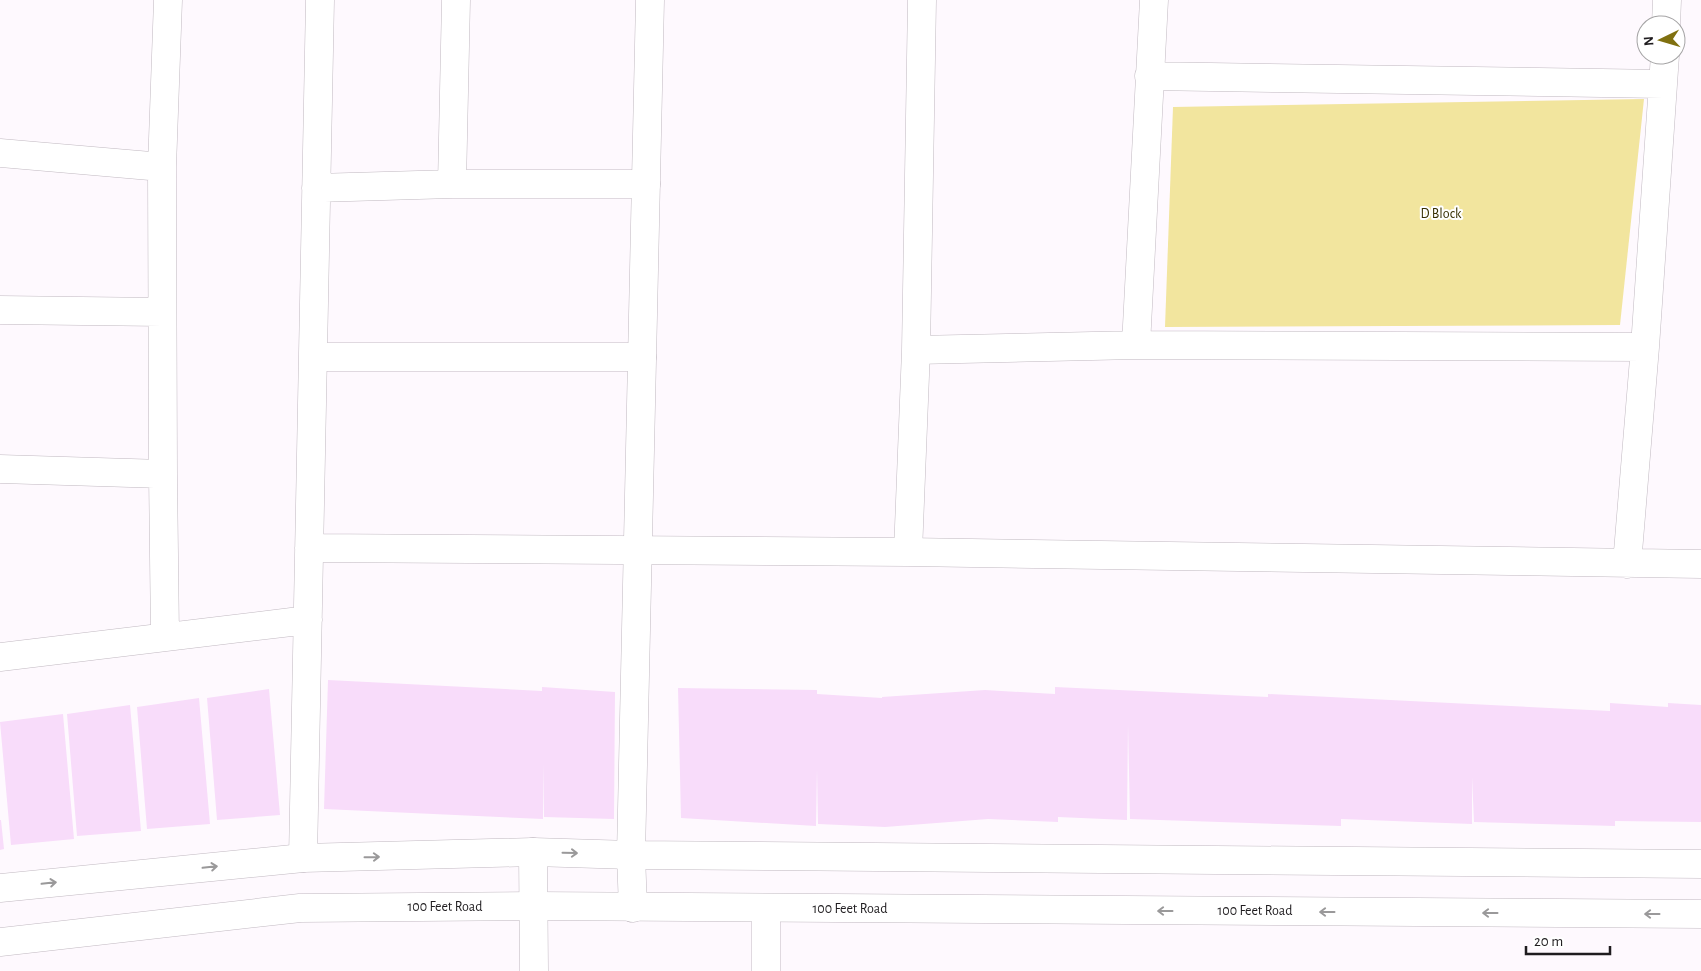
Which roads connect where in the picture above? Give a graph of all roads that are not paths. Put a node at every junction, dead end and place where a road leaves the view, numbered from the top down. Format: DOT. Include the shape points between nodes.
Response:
graph roads {
  1 [pos="168,0"];
  2 [pos="320,0"];
  3 [pos="456,0"];
  4 [pos="650,0"];
  5 [pos="922,0"];
  6 [pos="1154,0"];
  7 [pos="1667,0"];
  8 [pos="1666,15"];
  9 [pos="1664,65"];
  10 [pos="1149,76"];
  11 [pos="1663,84"];
  12 [pos="0,153"];
  13 [pos="162,167"];
  14 [pos="452,184"];
  15 [pos="646,184"];
  16 [pos="316,188"];
  17 [pos="0,310"];
  18 [pos="162,312"];
  19 [pos="1136,346"];
  20 [pos="1645,347"];
  21 [pos="916,350"];
  22 [pos="642,356"];
  23 [pos="313,357"];
  24 [pos="0,469"];
  25 [pos="163,474"];
  26 [pos="310,548"];
  27 [pos="638,550"];
  28 [pos="908,552"];
  29 [pos="1627,564"];
  30 [pos="1701,564"];
  31 [pos="308,620"];
  32 [pos="165,637"];
  33 [pos="0,657"];
  34 [pos="532,852"];
  35 [pos="631,855"];
  36 [pos="303,858"];
  37 [pos="1701,864"];
  38 [pos="0,888"];
  39 [pos="534,906"];
  40 [pos="633,908"];
  41 [pos="766,908"];
  42 [pos="1701,914"];
  43 [pos="0,942"];
  44 [pos="534,971"];
  45 [pos="766,971"];
  1 -- 13 [label="street"];
  2 -- 16 [label="street"];
  3 -- 14 [label="street"];
  4 -- 15 [label="street"];
  5 -- 21 [label="street"];
  6 -- 10 [label="street"];
  7 -- 8 [label="street"];
  9 -- 11 [label="street"];
  10 -- 11 [label="street"];
  10 -- 19 [label="street"];
  11 -- 20 [label="street"];
  12 -- 13 [label="street"];
  13 -- 18 [label="street"];
  14 -- 15 [label="street"];
  14 -- 16 [label="street"];
  15 -- 22 [label="street"];
  16 -- 23 [label="street"];
  17 -- 18 [label="street"];
  18 -- 25 [label="street"];
  19 -- 20 [label="street"];
  19 -- 21 [label="street"];
  20 -- 29 [label="street"];
  21 -- 28 [label="street"];
  22 -- 23 [label="street"];
  22 -- 27 [label="street"];
  23 -- 26 [label="street"];
  24 -- 25 [label="street"];
  25 -- 32 [label="street"];
  26 -- 27 [label="street"];
  26 -- 31 [label="street"];
  27 -- 28 [label="street"];
  27 -- 35 [label="street"];
  28 -- 29 [label="street"];
  29 -- 30 [label="street"];
  31 -- 32 [label="street"];
  31 -- 36 [label="street"];
  32 -- 33 [label="street"];
  34 -- 35 [label="street, one-way"];
  36 -- 34 [label="street, one-way"];
  34 -- 39 [label="street"];
  35 -- 37 [label="street"];
  35 -- 40 [label="street"];
  38 -- 36 [label="street, one-way"];
  39 -- 40 [label="street, 100 Feet Road"];
  39 -- 43 [label="street, 100 Feet Road" via="300,908"];
  39 -- 44 [label="street"];
  40 -- 41 [label="street, 100 Feet Road"];
  42 -- 41 [label="street, 100 Feet Road, one-way"];
  41 -- 45 [label="street"];
}
